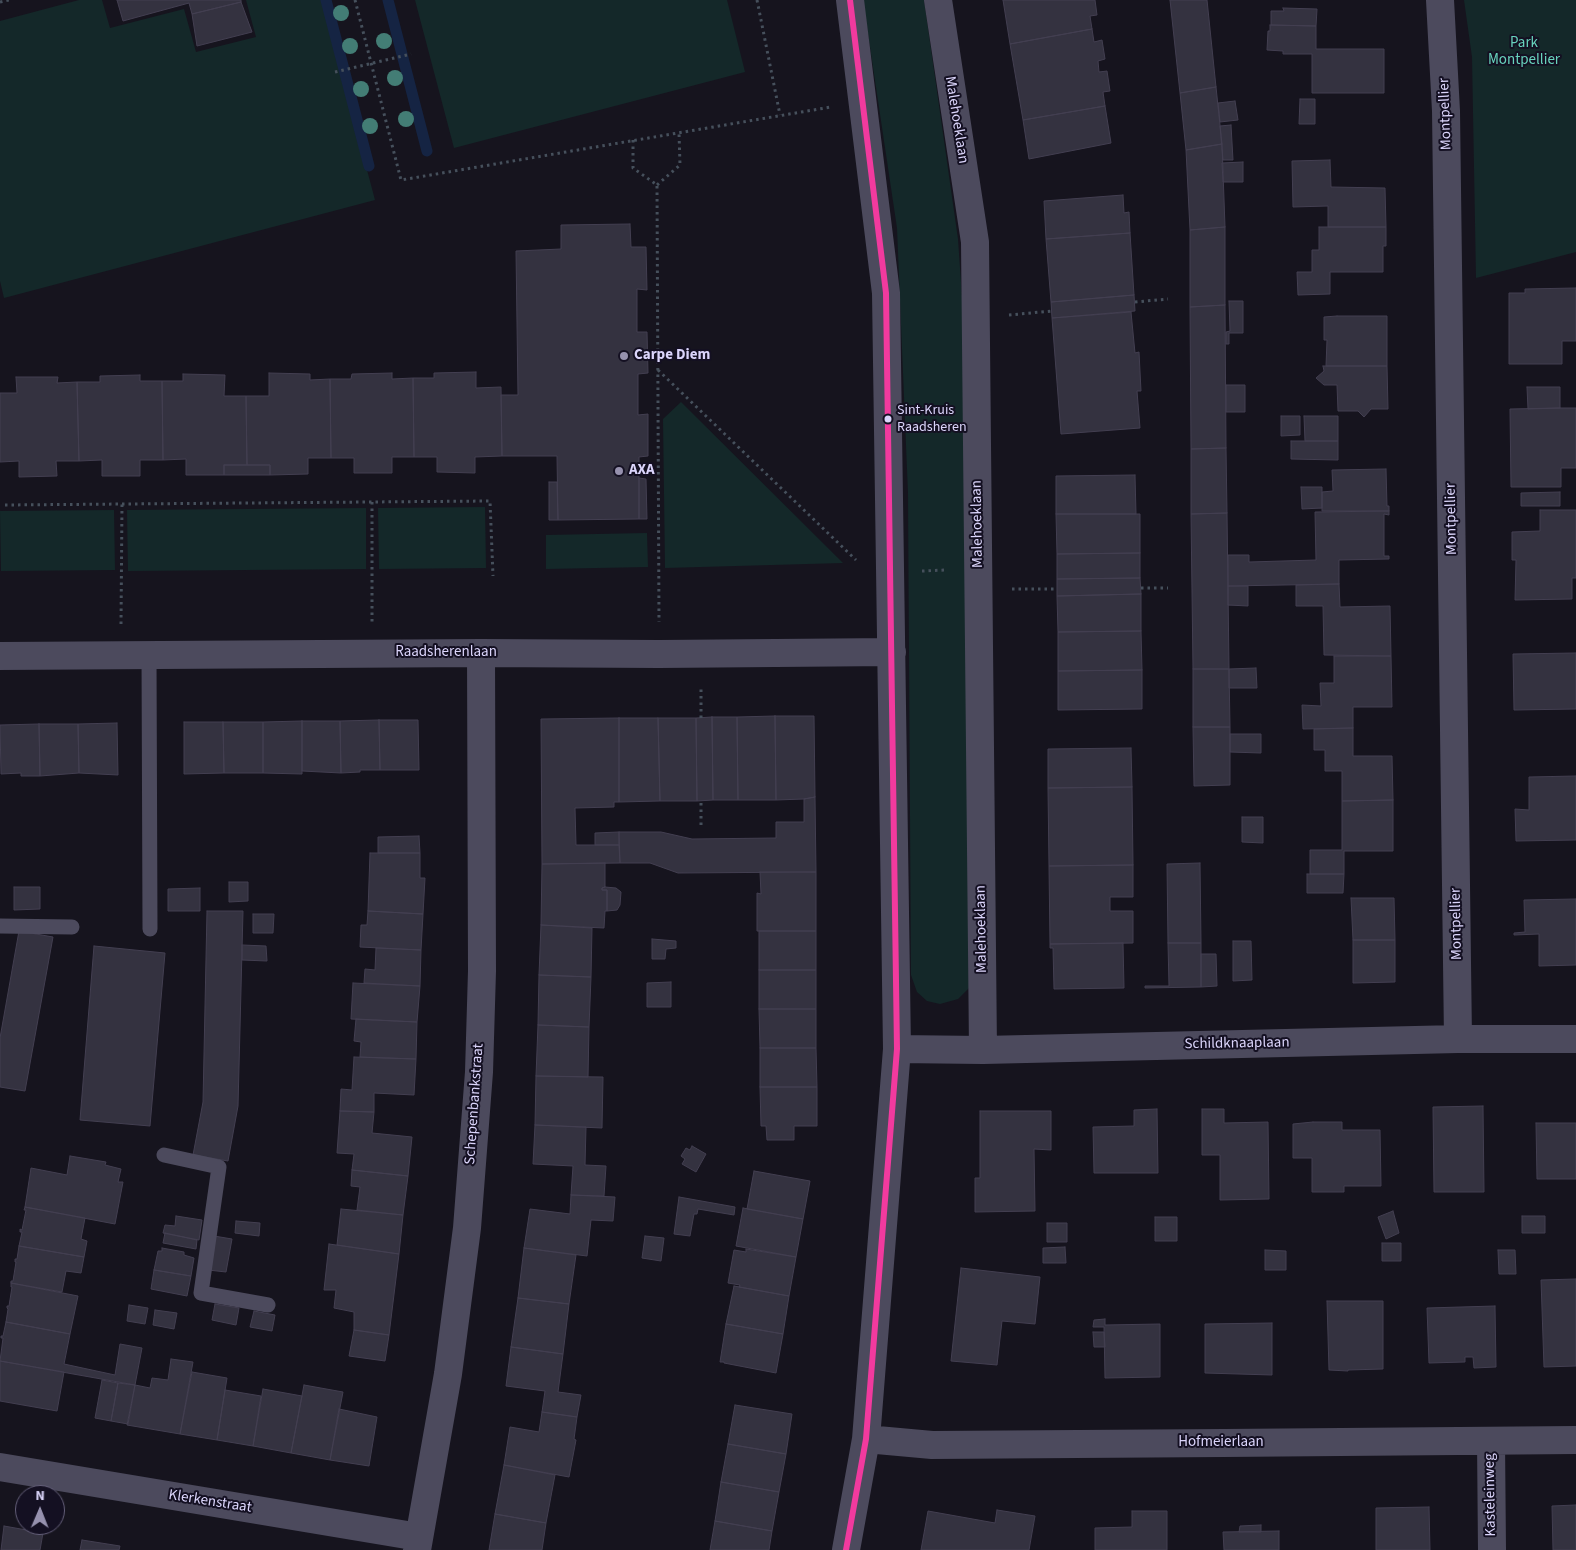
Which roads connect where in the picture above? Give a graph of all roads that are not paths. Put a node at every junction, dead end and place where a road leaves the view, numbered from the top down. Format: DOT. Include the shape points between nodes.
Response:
graph roads {
  1 [pos="850,0"];
  2 [pos="938,0"];
  3 [pos="1440,0"];
  4 [pos="892,652"];
  5 [pos="481,653"];
  6 [pos="149,655"];
  7 [pos="0,656"];
  8 [pos="0,926"];
  9 [pos="72,927"];
  10 [pos="150,929"];
  11 [pos="1458,1039"];
  12 [pos="1576,1039"];
  13 [pos="897,1049"];
  14 [pos="984,1050"];
  15 [pos="164,1155"];
  16 [pos="268,1305"];
  17 [pos="866,1439"];
  18 [pos="1576,1440"];
  19 [pos="1491,1441"];
  20 [pos="0,1467"];
  21 [pos="418,1543"];
  22 [pos="846,1550"];
  23 [pos="1492,1550"];
  1 -- 4 [label="street" via="886,293"];
  2 -- 14 [label="street, Malehoeklaan" via="975,242"];
  3 -- 11 [label="street, Montpellier" via="1446,111"];
  4 -- 5 [label="street, Raadsherenlaan"];
  4 -- 13 [label="street"];
  5 -- 6 [label="street, Raadsherenlaan"];
  5 -- 21 [label="street, Schepenbankstraat" via="482,971 479,1072 467,1228 448,1374"];
  6 -- 7 [label="street, Raadsherenlaan"];
  6 -- 10 [label="lane"];
  8 -- 9 [label="lane"];
  11 -- 12 [label="street, Schildknaaplaan"];
  11 -- 14 [label="street, Schildknaaplaan"];
  13 -- 14 [label="street, Schildknaaplaan"];
  13 -- 17 [label="street"];
  15 -- 16 [label="lane" via="219,1167 201,1293"];
  17 -- 19 [label="street, Hofmeierlaan" via="932,1445"];
  17 -- 22 [label="street"];
  18 -- 19 [label="street, Hofmeierlaan"];
  19 -- 23 [label="street, Kasteleinweg"];
  20 -- 21 [label="street, Klerkenstraat"];
}
